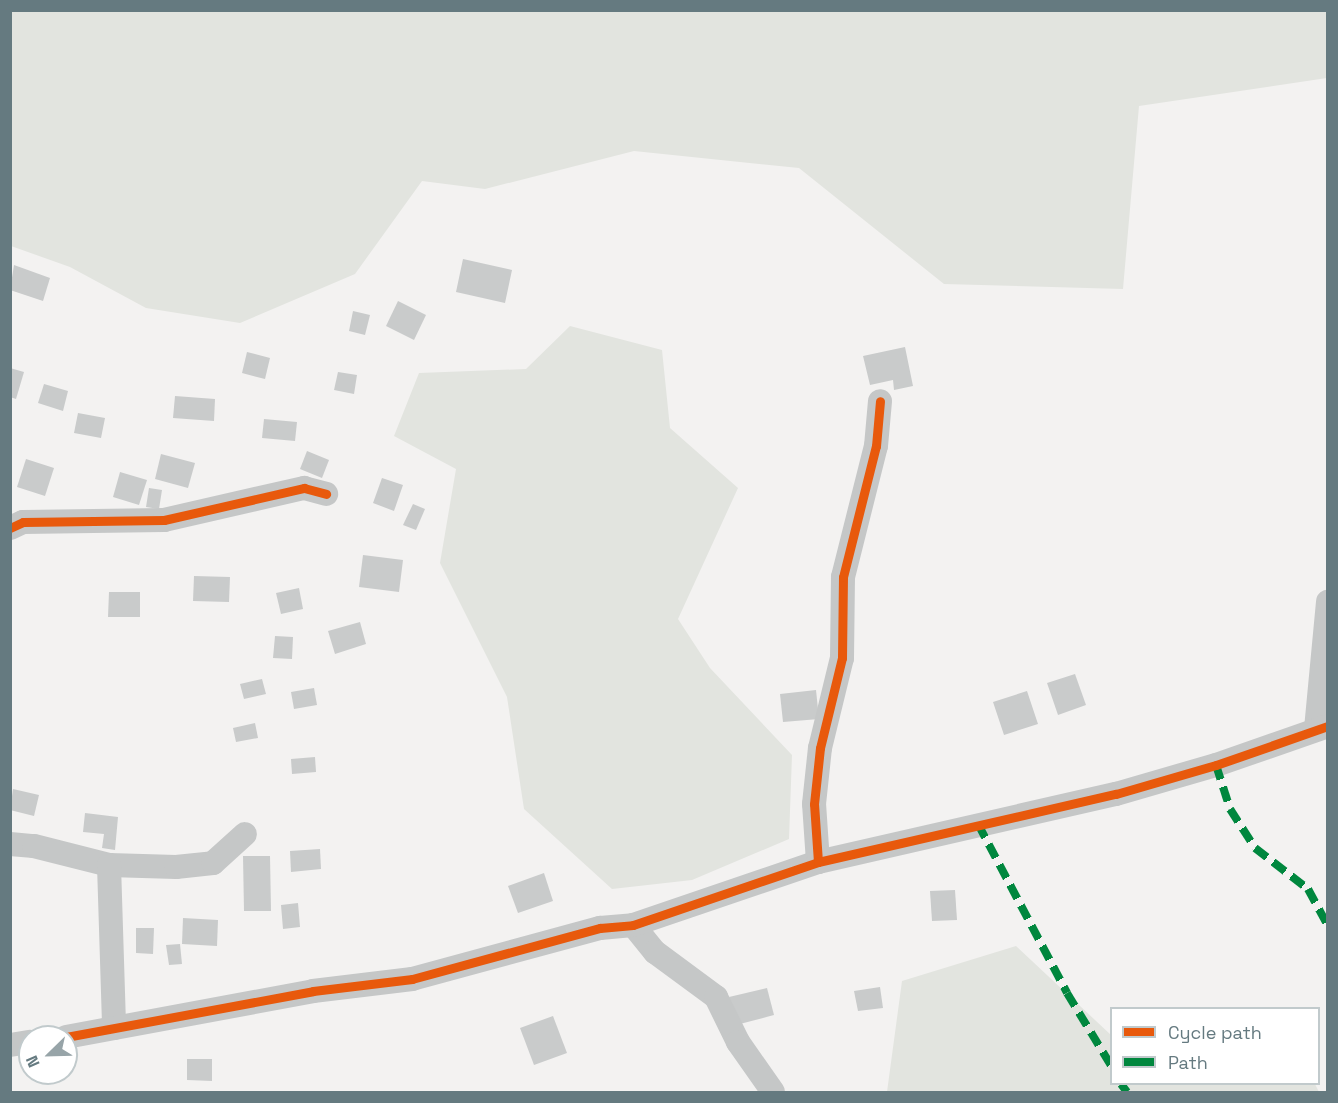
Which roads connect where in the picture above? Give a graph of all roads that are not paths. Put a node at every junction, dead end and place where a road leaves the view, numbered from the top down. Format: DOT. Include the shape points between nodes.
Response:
graph roads {
  1 [pos="880,401"];
  2 [pos="326,494"];
  3 [pos="10,528"];
  4 [pos="1328,602"];
  5 [pos="1322,728"];
  6 [pos="245,834"];
  7 [pos="10,844"];
  8 [pos="818,862"];
  9 [pos="109,865"];
  10 [pos="633,925"];
  11 [pos="114,1028"];
  12 [pos="78,1035"];
  13 [pos="773,1092"];
  1 -- 8 [label="street" via="876,446 843,577 842,658 820,748 814,804"];
  2 -- 3 [label="street" via="304,488 164,520 23,522"];
  4 -- 5 [label="street"];
  5 -- 8 [label="street" via="1116,794"];
  6 -- 9 [label="street" via="213,863 176,867"];
  7 -- 9 [label="street" via="34,846"];
  8 -- 10 [label="street"];
  9 -- 11 [label="street"];
  10 -- 11 [label="street" via="600,928 412,979 313,991"];
  10 -- 13 [label="street" via="655,952 716,996 738,1042"];
  11 -- 12 [label="street"];
}
